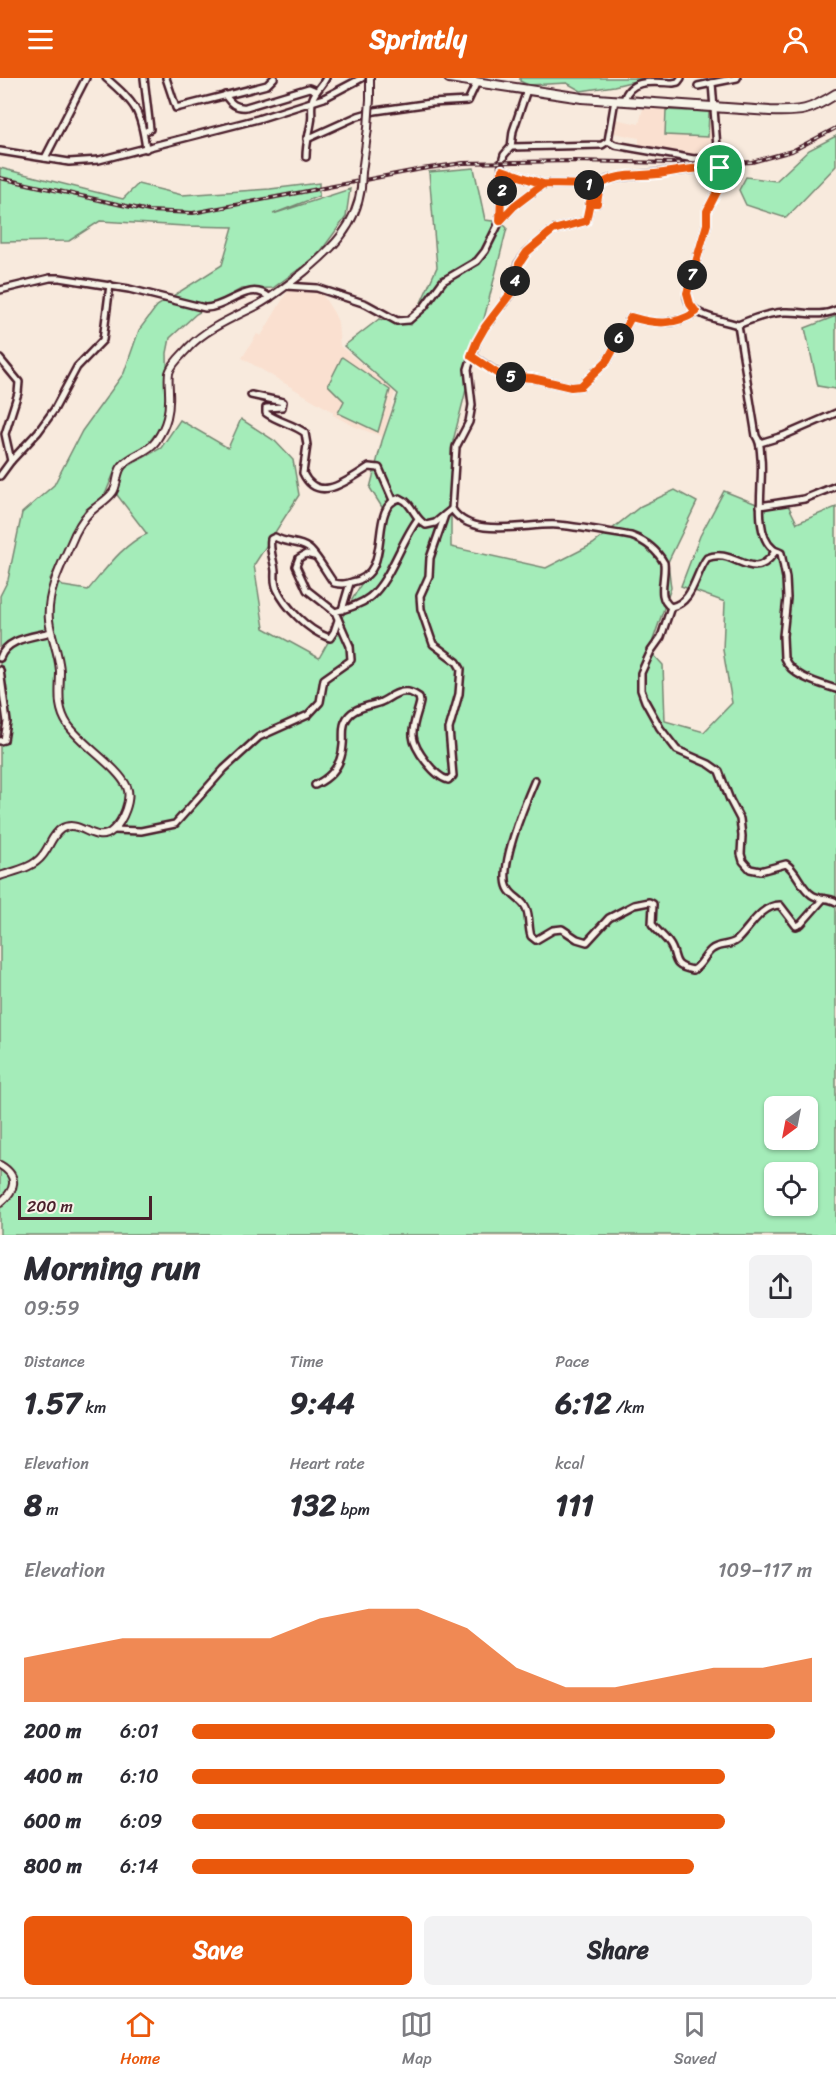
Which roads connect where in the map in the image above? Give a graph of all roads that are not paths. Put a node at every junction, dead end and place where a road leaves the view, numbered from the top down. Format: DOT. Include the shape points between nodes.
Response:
graph roads {
  1 [pos="86,78"];
  2 [pos="106,78"];
  3 [pos="144,78"];
  4 [pos="166,78"];
  5 [pos="273,78"];
  6 [pos="326,78"];
  7 [pos="362,78"];
  8 [pos="370,78"];
  9 [pos="449,78"];
  10 [pos="681,78"];
  11 [pos="737,78"];
  12 [pos="477,82"];
  13 [pos="712,83"];
  14 [pos="698,86"];
  15 [pos="527,90"];
  16 [pos="316,91"];
  17 [pos="836,94"];
  18 [pos="225,95"];
  19 [pos="620,100"];
  20 [pos="312,101"];
  21 [pos="713,107"];
  22 [pos="144,132"];
  23 [pos="307,139"];
  24 [pos="608,141"];
  25 [pos="511,147"];
  26 [pos="146,149"];
  27 [pos="0,151"];
  28 [pos="717,156"];
  29 [pos="306,157"];
  30 [pos="45,158"];
  31 [pos="720,168"];
  32 [pos="502,170"];
  33 [pos="543,184"];
  34 [pos="600,185"];
  35 [pos="500,221"];
  36 [pos="110,285"];
  37 [pos="286,286"];
  38 [pos="0,290"];
  39 [pos="270,298"];
  40 [pos="836,310"];
  41 [pos="696,312"];
  42 [pos="738,325"];
  43 [pos="471,356"];
  44 [pos="0,359"];
  45 [pos="251,395"];
  46 [pos="836,413"];
  47 [pos="760,443"];
  48 [pos="11,461"];
  49 [pos="0,476"];
  50 [pos="836,486"];
  51 [pos="393,500"];
  52 [pos="760,506"];
  53 [pos="452,508"];
  54 [pos="445,516"];
  55 [pos="418,519"];
  56 [pos="774,550"];
  57 [pos="314,556"];
  58 [pos="350,583"];
  59 [pos="671,607"];
  60 [pos="342,610"];
  61 [pos="335,612"];
  62 [pos="338,619"];
  63 [pos="51,632"];
  64 [pos="0,658"];
  65 [pos="0,670"];
  66 [pos="836,689"];
  67 [pos="0,741"];
  68 [pos="535,780"];
  69 [pos="315,785"];
  70 [pos="114,830"];
  71 [pos="0,876"];
  72 [pos="823,898"];
  73 [pos="836,902"];
  74 [pos="0,1165"];
  75 [pos="0,1203"];
  1 -- 30 [label="street"];
  2 -- 22 [label="street" via="132,101"];
  3 -- 22 [label="street" via="150,129"];
  4 -- 18 [label="street" via="176,108"];
  5 -- 18 [label="street" via="267,85"];
  6 -- 16 [label="street"];
  7 -- 20 [label="street"];
  8 -- 37 [label="main road, bridge" via="368,128 356,212 330,250"];
  9 -- 12 [label="highway"];
  10 -- 19 [label="street" via="673,83 635,83"];
  11 -- 13 [label="street"];
  12 -- 15 [label="highway"];
  12 -- 23 [label="street" via="468,101 375,111"];
  13 -- 14 [label="street"];
  13 -- 21 [label="street"];
  15 -- 19 [label="highway"];
  15 -- 25 [label="street"];
  16 -- 18 [label="street" via="309,88 246,107 233,105"];
  16 -- 20 [label="street"];
  17 -- 21 [label="highway" via="798,112"];
  19 -- 21 [label="highway"];
  19 -- 24 [label="street"];
  20 -- 23 [label="street"];
  20 -- 26 [label="street"];
  21 -- 28 [label="street"];
  22 -- 26 [label="street"];
  23 -- 29 [label="street"];
  24 -- 25 [label="street" via="602,146"];
  24 -- 28 [label="street" via="694,159"];
  25 -- 32 [label="street" via="504,155"];
  26 -- 30 [label="street" via="89,162"];
  27 -- 30 [label="street"];
  28 -- 31 [label="street"];
  31 -- 34 [label="street" via="621,177"];
  31 -- 41 [label="street" via="720,186 707,211 707,224 687,293"];
  32 -- 33 [label="street"];
  32 -- 35 [label="street"];
  33 -- 34 [label="street"];
  33 -- 35 [label="street"];
  34 -- 43 [label="street" via="597,203 590,202 586,221 553,230 527,252 519,264 514,289 485,327"];
  35 -- 37 [label="street" via="477,261 443,280 416,316 404,322 328,292"];
  36 -- 38 [label="street" via="50,278"];
  36 -- 39 [label="street" via="205,308 214,308 253,290"];
  36 -- 48 [label="street" via="103,340 77,367 54,410"];
  37 -- 39 [label="main road"];
  39 -- 63 [label="main road" via="210,330 171,368 170,409 155,443 122,465 114,491 93,509 77,531 52,590"];
  40 -- 42 [label="street" via="818,315 780,312"];
  41 -- 42 [label="street"];
  41 -- 43 [label="street" via="658,324 631,317 607,361 581,386 498,374"];
  42 -- 47 [label="street"];
  43 -- 53 [label="street" via="468,369 472,405 469,422 456,447"];
  44 -- 48 [label="street" via="19,382 5,434"];
  45 -- 51 [label="street" via="283,402 282,407 266,408 266,413 305,433 303,472 313,486 328,489 376,466"];
  46 -- 47 [label="street"];
  47 -- 52 [label="street"];
  48 -- 49 [label="street"];
  50 -- 52 [label="street" via="804,499"];
  51 -- 55 [label="street" via="400,498 409,503"];
  51 -- 58 [label="street" via="383,516 374,565 365,578"];
  52 -- 56 [label="street" via="763,532"];
  53 -- 54 [label="street"];
  53 -- 59 [label="street" via="462,520 505,530 560,525 639,539 664,563 663,596"];
  54 -- 55 [label="street" via="426,525"];
  54 -- 69 [label="street" via="420,596 432,644 461,669 449,729 453,776 448,780 441,778 417,747 413,737 419,697 400,692 349,716 344,723 340,762 332,774"];
  55 -- 60 [label="street" via="379,587 371,596"];
  56 -- 59 [label="street" via="770,558 756,567 723,554 707,558 691,591"];
  56 -- 66 [label="street" via="781,553 786,578 784,658 790,669"];
  57 -- 58 [label="street" via="334,583"];
  57 -- 61 [label="street" via="306,554 296,566 307,590"];
  57 -- 62 [label="street" via="304,546 271,539 277,588 292,610 330,638"];
  58 -- 60 [label="street"];
  59 -- 72 [label="street" via="642,673 641,690 649,710 677,750 719,771 740,819 742,861 750,869 760,871 786,864 811,895"];
  60 -- 61 [label="street"];
  61 -- 62 [label="street"];
  62 -- 70 [label="street" via="352,658 324,679 320,702 308,716 259,737 175,824 141,831"];
  63 -- 64 [label="street" via="9,645"];
  63 -- 70 [label="main road" via="60,671 59,705 67,724 127,788 129,800"];
  65 -- 67 [label="street" via="7,722"];
  68 -- 72 [label="street" via="514,830 506,883 527,909 531,936 536,940 562,929 587,942 609,918 634,905 650,902 652,924 671,945 676,963 693,970 714,947 736,941 772,907 780,905 796,926"];
  70 -- 71 [label="main road" via="97,836 78,826 69,826 55,835 37,862"];
  72 -- 73 [label="street"];
  74 -- 75 [label="main road" via="13,1177 14,1186"];
}
